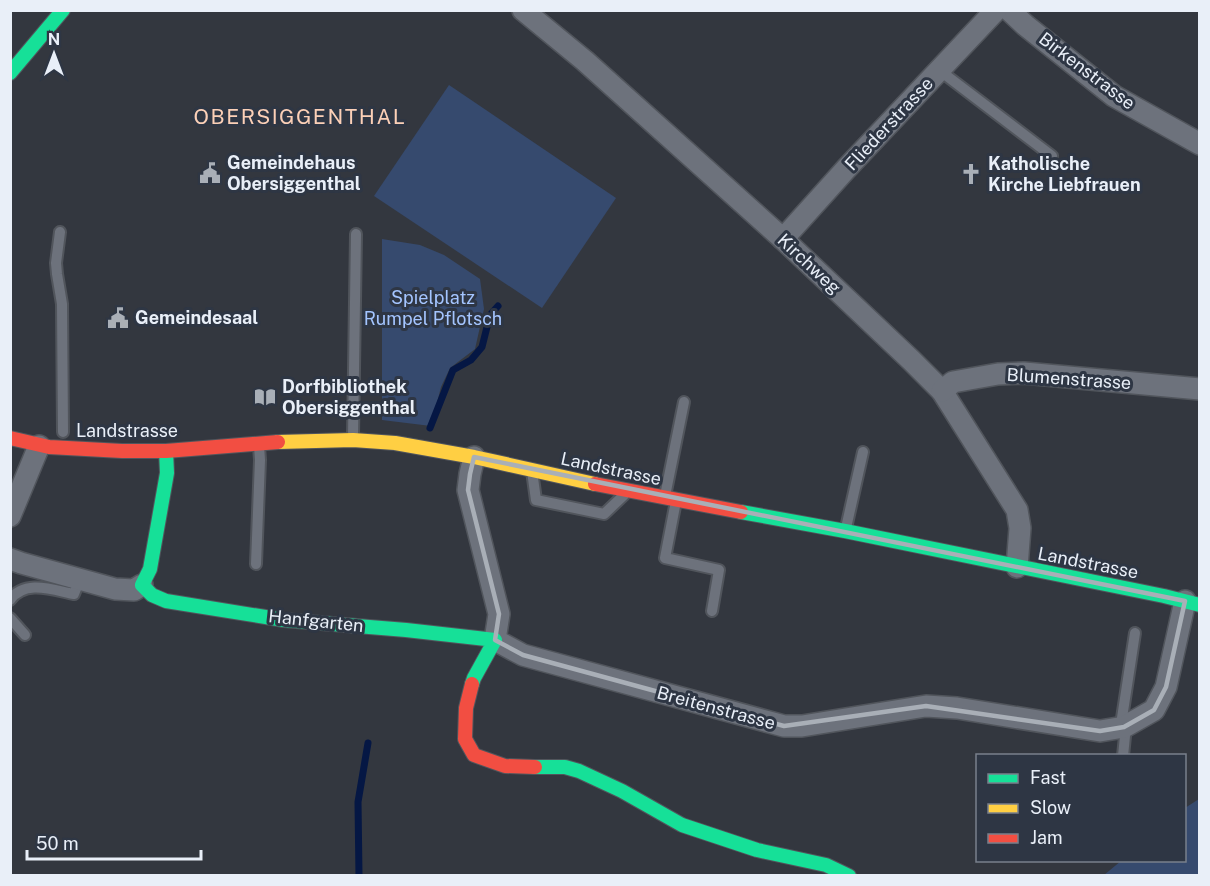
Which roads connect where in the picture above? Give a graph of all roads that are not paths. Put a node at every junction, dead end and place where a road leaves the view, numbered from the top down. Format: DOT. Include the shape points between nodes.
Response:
graph roads {
  1 [pos="63,10"];
  2 [pos="523,10"];
  3 [pos="996,10"];
  4 [pos="1010,10"];
  5 [pos="939,70"];
  6 [pos="10,73"];
  7 [pos="1200,144"];
  8 [pos="1052,156"];
  9 [pos="60,232"];
  10 [pos="356,234"];
  11 [pos="783,239"];
  12 [pos="1200,389"];
  13 [pos="942,391"];
  14 [pos="684,402"];
  15 [pos="63,432"];
  16 [pos="10,438"];
  17 [pos="353,440"];
  18 [pos="258,443"];
  19 [pos="39,446"];
  20 [pos="166,451"];
  21 [pos="863,452"];
  22 [pos="474,458"];
  23 [pos="532,471"];
  24 [pos="627,491"];
  25 [pos="670,499"];
  26 [pos="10,516"];
  27 [pos="845,531"];
  28 [pos="10,559"];
  29 [pos="256,564"];
  30 [pos="1017,567"];
  31 [pos="80,579"];
  32 [pos="142,585"];
  33 [pos="10,600"];
  34 [pos="1192,603"];
  35 [pos="712,611"];
  36 [pos="10,618"];
  37 [pos="1136,633"];
  38 [pos="25,635"];
  39 [pos="495,640"];
  40 [pos="1124,727"];
  41 [pos="1123,754"];
  42 [pos="849,876"];
  1 -- 6 [label="main road"];
  2 -- 11 [label="street, Kirchweg"];
  3 -- 5 [label="street, Fliederstrasse"];
  4 -- 7 [label="street, Birkenstrasse" via="1114,96"];
  5 -- 8 [label="lane"];
  5 -- 11 [label="street, Fliederstrasse"];
  9 -- 15 [label="lane" via="56,263 62,304"];
  10 -- 17 [label="lane"];
  11 -- 13 [label="street, Kirchweg"];
  12 -- 13 [label="street, Blumenstrasse" via="1024,373 953,382"];
  13 -- 30 [label="street, Kirchweg" via="1017,510"];
  14 -- 25 [label="lane"];
  16 -- 19 [label="main road, Landstrasse"];
  17 -- 18 [label="main road, Landstrasse"];
  17 -- 22 [label="main road, Landstrasse" via="394,443"];
  18 -- 20 [label="main road, Landstrasse"];
  18 -- 29 [label="lane"];
  19 -- 20 [label="main road, Landstrasse"];
  19 -- 26 [label="street"];
  20 -- 32 [label="main road" via="167,473 150,569"];
  21 -- 27 [label="lane"];
  22 -- 23 [label="main road, Landstrasse"];
  22 -- 39 [label="street" via="468,490 499,614"];
  23 -- 24 [label="main road, Landstrasse"];
  23 -- 24 [label="lane" via="536,500 604,514"];
  24 -- 25 [label="main road, Landstrasse"];
  25 -- 27 [label="main road, Landstrasse"];
  25 -- 35 [label="lane" via="665,558 719,570"];
  27 -- 30 [label="main road, Landstrasse"];
  28 -- 31 [label="street"];
  30 -- 34 [label="main road, Landstrasse"];
  31 -- 32 [label="street" via="124,590"];
  31 -- 33 [label="lane" via="74,594 34,587 21,590"];
  32 -- 39 [label="main road, Hanfgarten" via="166,601 272,618"];
  34 -- 40 [label="street, Breitenstrasse" via="1166,687 1154,710"];
  36 -- 38 [label="lane"];
  37 -- 40 [label="lane" via="1122,718"];
  39 -- 40 [label="street, Breitenstrasse" via="523,655 784,726 926,706 1100,731"];
  39 -- 42 [label="main road" via="474,678 466,708 465,739 474,755 505,766 565,767 579,771 682,825 757,850 825,865"];
  40 -- 41 [label="lane"];
}
